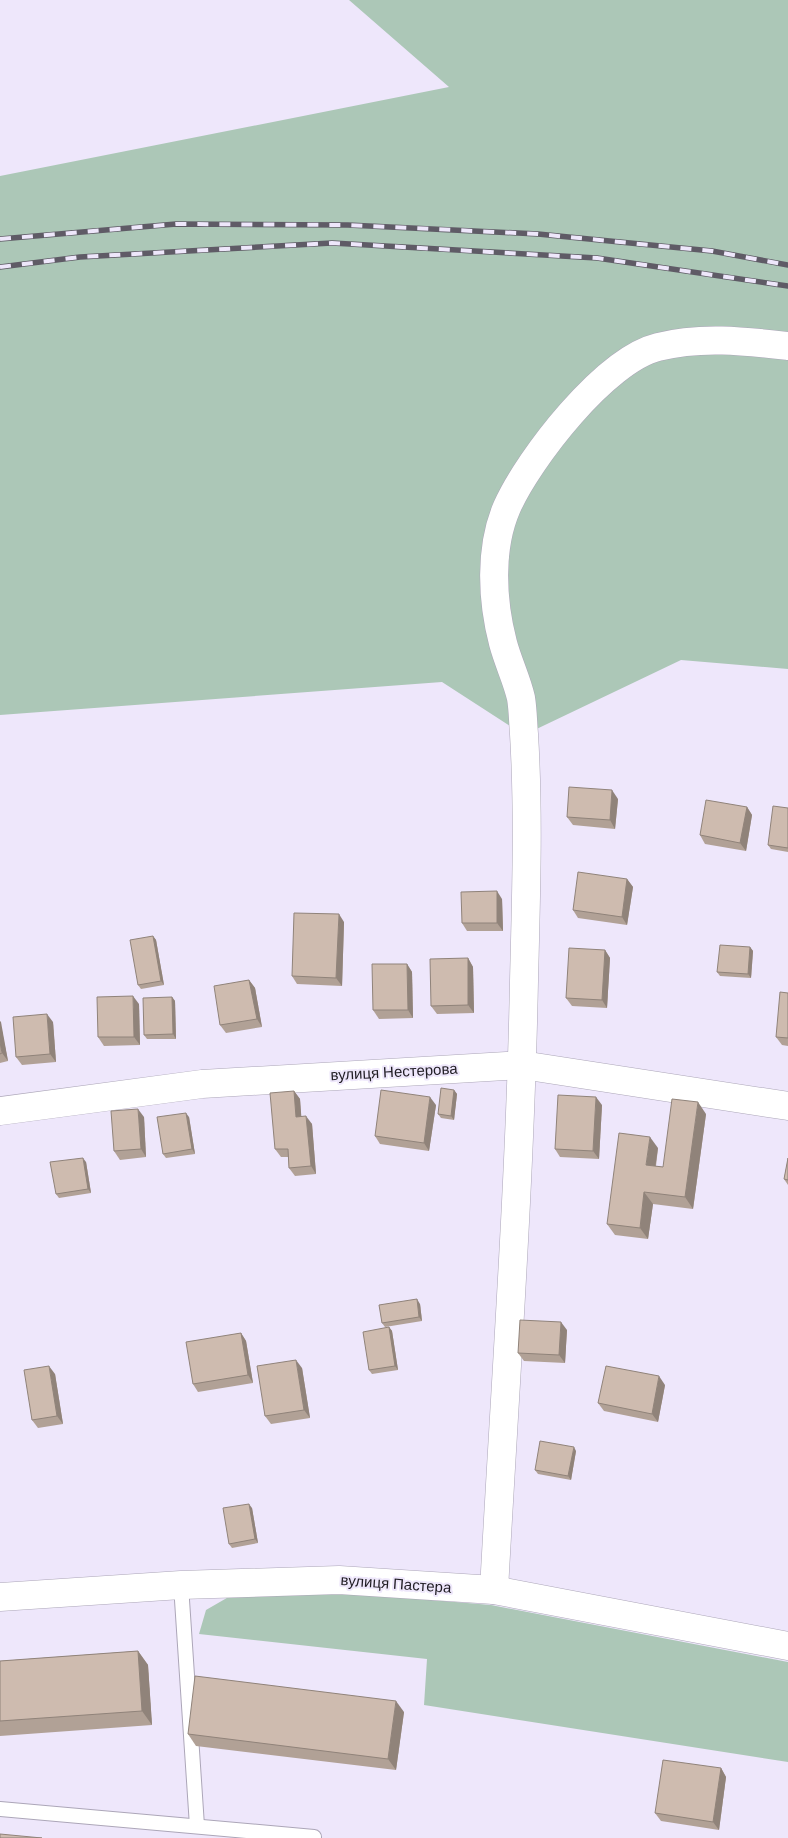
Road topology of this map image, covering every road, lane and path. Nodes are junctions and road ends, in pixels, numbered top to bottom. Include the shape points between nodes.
1 (788, 346) edge
2 (522, 1065) junction
3 (788, 1106) edge
4 (0, 1111) edge
5 (181, 1585) junction
6 (494, 1590) junction
7 (0, 1597) edge
8 (788, 1646) edge
9 (0, 1809) edge
10 (197, 1826) junction
11 (317, 1838) edge

1 - 2 street via 713,339 655,347 610,373 555,431 507,509 496,546 494,584 502,640 521,699 524,735 526,891
2 - 3 street, вулиця Нестерова
2 - 4 street, вулиця Нестерова via 202,1084
2 - 6 street
5 - 6 street, вулиця Пастера via 339,1580
5 - 7 street, вулиця Пастера
5 - 10 lane
6 - 8 street, вулиця Пастера
9 - 10 lane
10 - 11 lane

